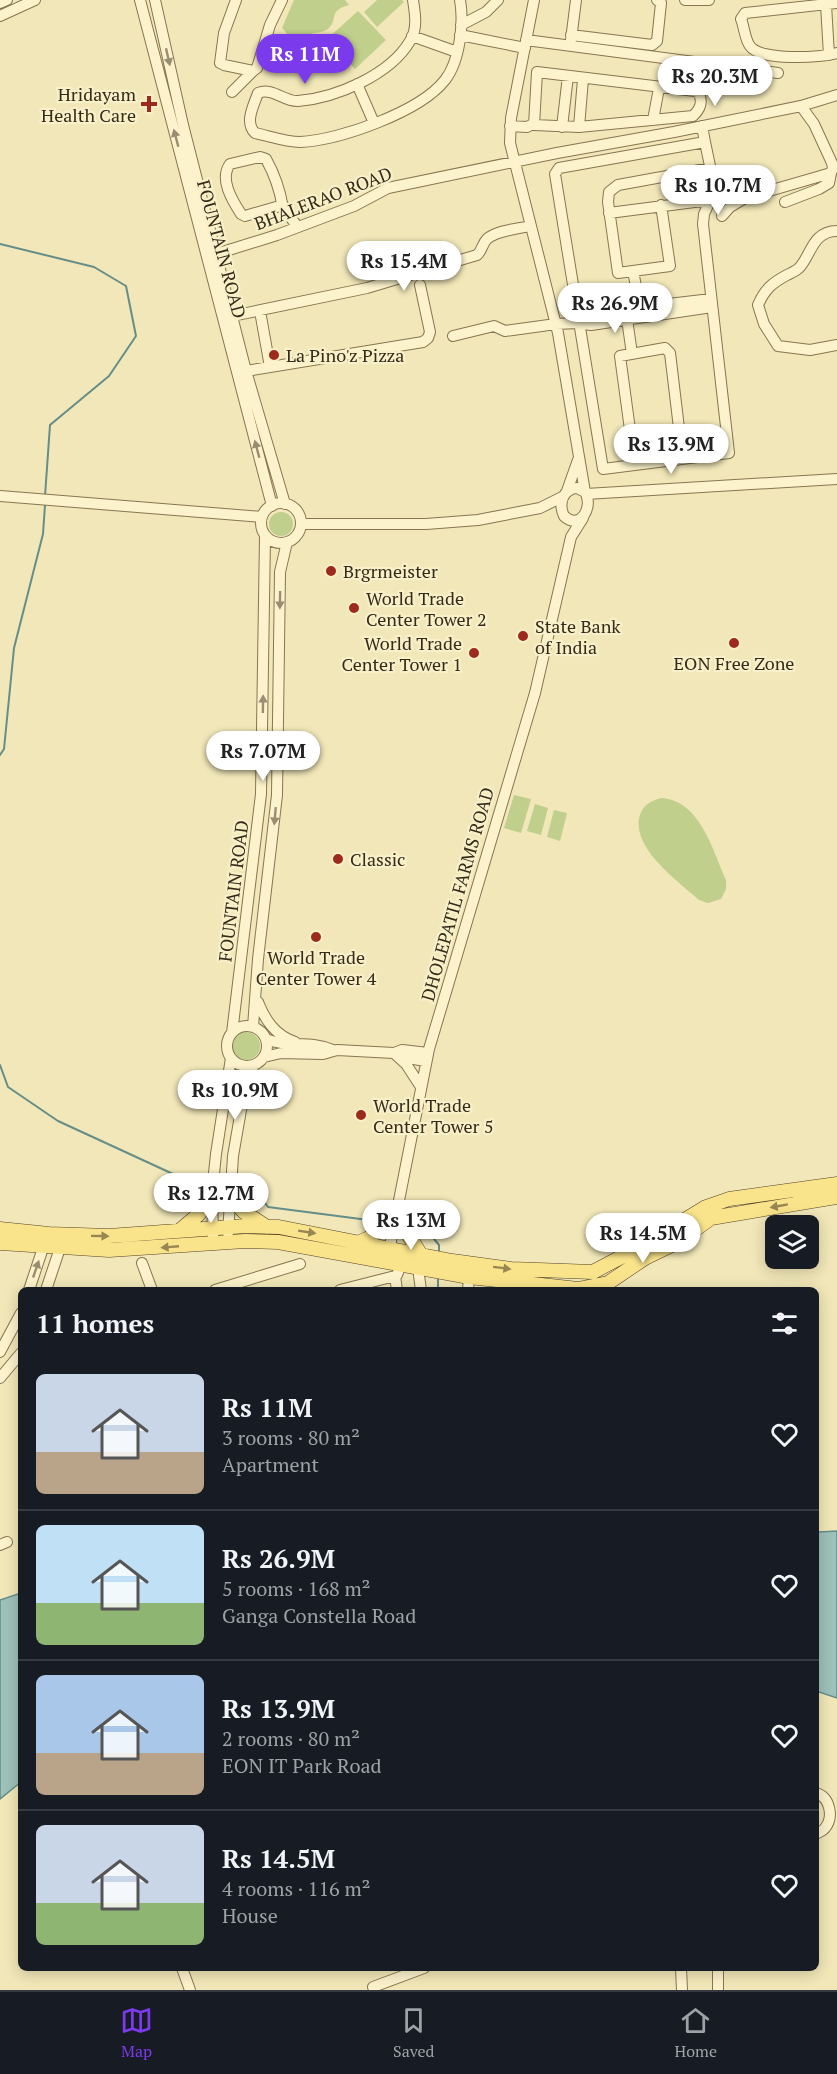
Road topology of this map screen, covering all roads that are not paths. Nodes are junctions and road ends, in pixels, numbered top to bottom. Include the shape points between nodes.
1 (7, 0) edge
2 (35, 0) edge
3 (140, 0) edge
4 (155, 0) edge
5 (236, 0) edge
6 (282, 0) edge
7 (413, 0) edge
8 (460, 0) edge
9 (498, 0) edge
10 (534, 0) edge
11 (576, 0) edge
12 (657, 0) edge
13 (685, 0) edge
14 (709, 0) edge
15 (0, 3) edge
16 (831, 4) edge
17 (0, 16) edge
18 (461, 30) junction
19 (412, 36) junction
20 (571, 40) junction
21 (525, 44) junction
22 (457, 52) junction
23 (833, 54) edge
24 (254, 71) junction
25 (778, 73) dead end
26 (568, 76) junction
27 (584, 79) junction
28 (357, 84) junction
29 (659, 88) junction
30 (232, 92) dead end
31 (837, 95) edge
32 (801, 106) junction
33 (653, 120) junction
34 (510, 122) junction
35 (374, 123) junction
36 (532, 125) junction
37 (702, 126) junction
38 (562, 127) junction
39 (579, 127) junction
40 (705, 142) junction
41 (514, 163) junction
42 (711, 168) junction
43 (831, 173) junction
44 (710, 200) junction
45 (785, 202) dead end
46 (283, 205) junction
47 (661, 205) junction
48 (609, 213) junction
49 (722, 216) dead end
50 (530, 226) junction
51 (298, 227) junction
52 (837, 231) edge
53 (216, 254) junction
54 (633, 271) junction
55 (420, 285) dead end
56 (711, 303) junction
57 (640, 307) junction
58 (260, 311) junction
59 (627, 314) junction
60 (232, 316) junction
61 (578, 323) junction
62 (556, 324) junction
63 (453, 336) dead end
64 (837, 345) edge
65 (632, 354) junction
66 (270, 367) junction
67 (246, 371) junction
68 (579, 459) junction
69 (837, 479) edge
70 (614, 491) junction
71 (586, 493) junction
72 (565, 494) junction
73 (0, 496) edge
74 (285, 504) junction
75 (272, 506) junction
76 (540, 508) junction
77 (585, 513) junction
78 (564, 516) junction
79 (262, 518) junction
80 (301, 525) junction
81 (265, 536) junction
82 (571, 537) junction
83 (287, 542) junction
84 (256, 997) junction
85 (253, 1027) junction
86 (232, 1034) junction
87 (266, 1039) junction
88 (301, 1043) junction
89 (333, 1050) junction
90 (397, 1055) junction
91 (264, 1057) junction
92 (427, 1057) junction
93 (231, 1058) junction
94 (254, 1065) junction
95 (420, 1088) junction
96 (837, 1184) edge
97 (213, 1187) junction
98 (230, 1189) junction
99 (837, 1197) edge
100 (397, 1211) junction
101 (267, 1227) junction
102 (228, 1228) junction
103 (0, 1229) edge
104 (213, 1229) junction
105 (179, 1231) junction
106 (49, 1234) junction
107 (65, 1234) junction
108 (228, 1242) junction
109 (360, 1242) junction
110 (0, 1243) edge
111 (213, 1243) junction
112 (43, 1247) junction
113 (60, 1248) junction
114 (142, 1263) dead end
115 (393, 1263) junction
116 (300, 1264) dead end
117 (435, 1265) junction
118 (468, 1284) edge
119 (30, 1287) edge
120 (47, 1287) edge
121 (151, 1287) edge
122 (225, 1287) edge
123 (347, 1287) edge
124 (397, 1287) edge
125 (423, 1287) edge
126 (538, 1287) edge
127 (588, 1287) edge
128 (18, 1319) edge
129 (0, 1352) edge
130 (18, 1357) edge
131 (0, 1378) edge
132 (819, 1795) edge
133 (819, 1832) edge
134 (183, 1971) edge
135 (416, 1971) edge
136 (681, 1971) edge
137 (718, 1971) edge
138 (373, 1987) dead end
139 (190, 1990) edge
140 (682, 1990) edge
141 (718, 1990) edge

1 - 15 street
2 - 17 street
75 -> 3 street, FOUNTAIN ROAD
4 -> 53 street, FOUNTAIN ROAD
5 - 24 street via 224,33 220,63
6 - 24 street
7 - 19 street via 416,20
8 - 18 street
9 - 18 street
10 - 21 street
11 - 20 street
12 - 20 street via 661,3 657,41 652,45
13 - 14 street
16 - 23 street
16 - 23 street via 745,13 741,19 750,46 758,52 793,57
18 - 21 street
18 - 22 street
19 - 22 street
19 - 28 street via 396,60
20 - 21 street
20 - 25 street
21 - 34 street
22 - 35 street via 446,79 430,93
24 - 30 street
26 - 27 street
26 - 36 street via 537,72
26 - 38 street
27 - 29 street
27 - 39 street
28 - 35 street
28 - 35 street via 333,94 296,101 264,91 258,93 250,128 255,133 298,142 337,137
29 - 33 street
29 - 33 street via 695,91 701,106 693,116
31 - 32 street, BHALERAO ROAD
32 - 37 street, BHALERAO ROAD
32 - 43 street via 832,163
33 - 39 street
34 - 36 street via 528,120
34 - 41 street
36 - 38 street
37 - 40 street
37 - 41 street, BHALERAO ROAD
38 - 39 street
40 - 42 street
40 - 61 street via 559,168 555,174
41 - 50 street
41 - 51 street, BHALERAO ROAD via 388,188
42 - 44 street via 715,190
42 - 48 street via 618,185 608,196
43 - 45 street via 831,180 824,186
43 - 49 street via 746,198
44 - 47 street
44 - 56 street via 703,224
46 - 46 street via 266,159 230,164 226,169 226,183 241,214
46 - 51 street
47 - 48 street
47 - 54 street via 670,266
48 - 54 street via 618,273
50 - 58 street via 493,235 477,255 367,288
50 - 62 street
51 - 53 street, BHALERAO ROAD
52 - 64 street via 812,243 798,270 772,283 758,304 764,324 778,346 810,350
53 - 60 street, FOUNTAIN ROAD
54 - 57 street
55 - 66 street via 430,332 423,342
56 - 57 street
56 - 59 street
56 - 61 street via 729,453 603,469
57 - 59 street
58 - 60 street
58 - 66 street
59 - 61 street via 591,325
59 - 65 street
60 - 67 street, FOUNTAIN ROAD
61 - 62 street
62 - 63 street via 506,331 494,326
62 - 68 street
65 - 65 street via 620,356 629,435 634,438 678,431 669,350
66 - 67 street
67 - 74 street, FOUNTAIN ROAD
68 - 71 street
68 - 72 street
69 - 70 street
70 - 71 street
70 - 77 street
71 - 72 street via 577,488
71 - 77 street via 589,500
72 - 76 street
72 - 78 street via 561,507
73 - 79 street
74 - 75 street
74 - 80 street, FOUNTAIN ROAD via 300,516
75 - 79 street
76 - 78 street
76 - 80 street via 444,523
77 - 78 street via 575,521
77 - 82 street, DHOLEPATIL FARMS ROAD
78 - 82 street, DHOLEPATIL FARMS ROAD
79 - 81 street, FOUNTAIN ROAD
80 - 83 street, FOUNTAIN ROAD via 298,534
81 - 83 street via 277,543
86 -> 81 street, FOUNTAIN ROAD via 261,794
82 - 92 street, DHOLEPATIL FARMS ROAD via 535,693
83 -> 84 street, FOUNTAIN ROAD via 280,572 277,795
84 - 85 street, FOUNTAIN ROAD
84 - 88 street via 273,1029
85 - 86 street via 242,1027
85 - 87 street
86 - 93 street, FOUNTAIN ROAD via 227,1047
87 - 88 street
87 - 91 street
88 - 89 street
89 - 90 street
89 - 91 street
90 - 92 street via 402,1050
90 - 95 street
91 - 94 street
92 - 95 street, DHOLEPATIL FARMS ROAD
93 - 94 street via 239,1065
93 - 97 street, FOUNTAIN ROAD
94 - 98 street via 245,1087
95 - 100 street, DHOLEPATIL FARMS ROAD
117 -> 96 main road via 593,1272 706,1207 729,1199
97 - 104 street, FOUNTAIN ROAD
97 - 105 main road via 199,1214
98 - 101 main road via 244,1212
98 - 102 street
99 -> 127 main road via 711,1218 608,1283
100 - 109 main road
100 - 115 street, DHOLEPATIL FARMS ROAD
100 - 117 main road via 409,1236
101 - 102 main road
101 -> 109 main road
102 - 104 main road
102 - 108 street
103 - 106 main road
104 - 105 main road
104 - 111 street, FOUNTAIN ROAD
107 -> 105 main road via 108,1236
106 - 107 main road
106 - 112 street
107 - 113 street
108 - 111 main road
108 - 115 main road via 278,1242
109 - 115 main road
110 - 112 main road
111 -> 113 main road via 109,1250
112 - 113 main road
119 -> 112 street
113 - 120 street
114 - 121 street
115 - 117 main road
115 - 117 main road
115 - 123 street
115 - 124 street
116 - 122 street
117 - 118 main road
117 - 125 street
126 -> 118 main road
128 - 129 street
130 - 131 street
132 - 133 street via 829,1805 830,1817
134 - 139 street
135 - 138 street
136 - 140 street
137 - 141 street

